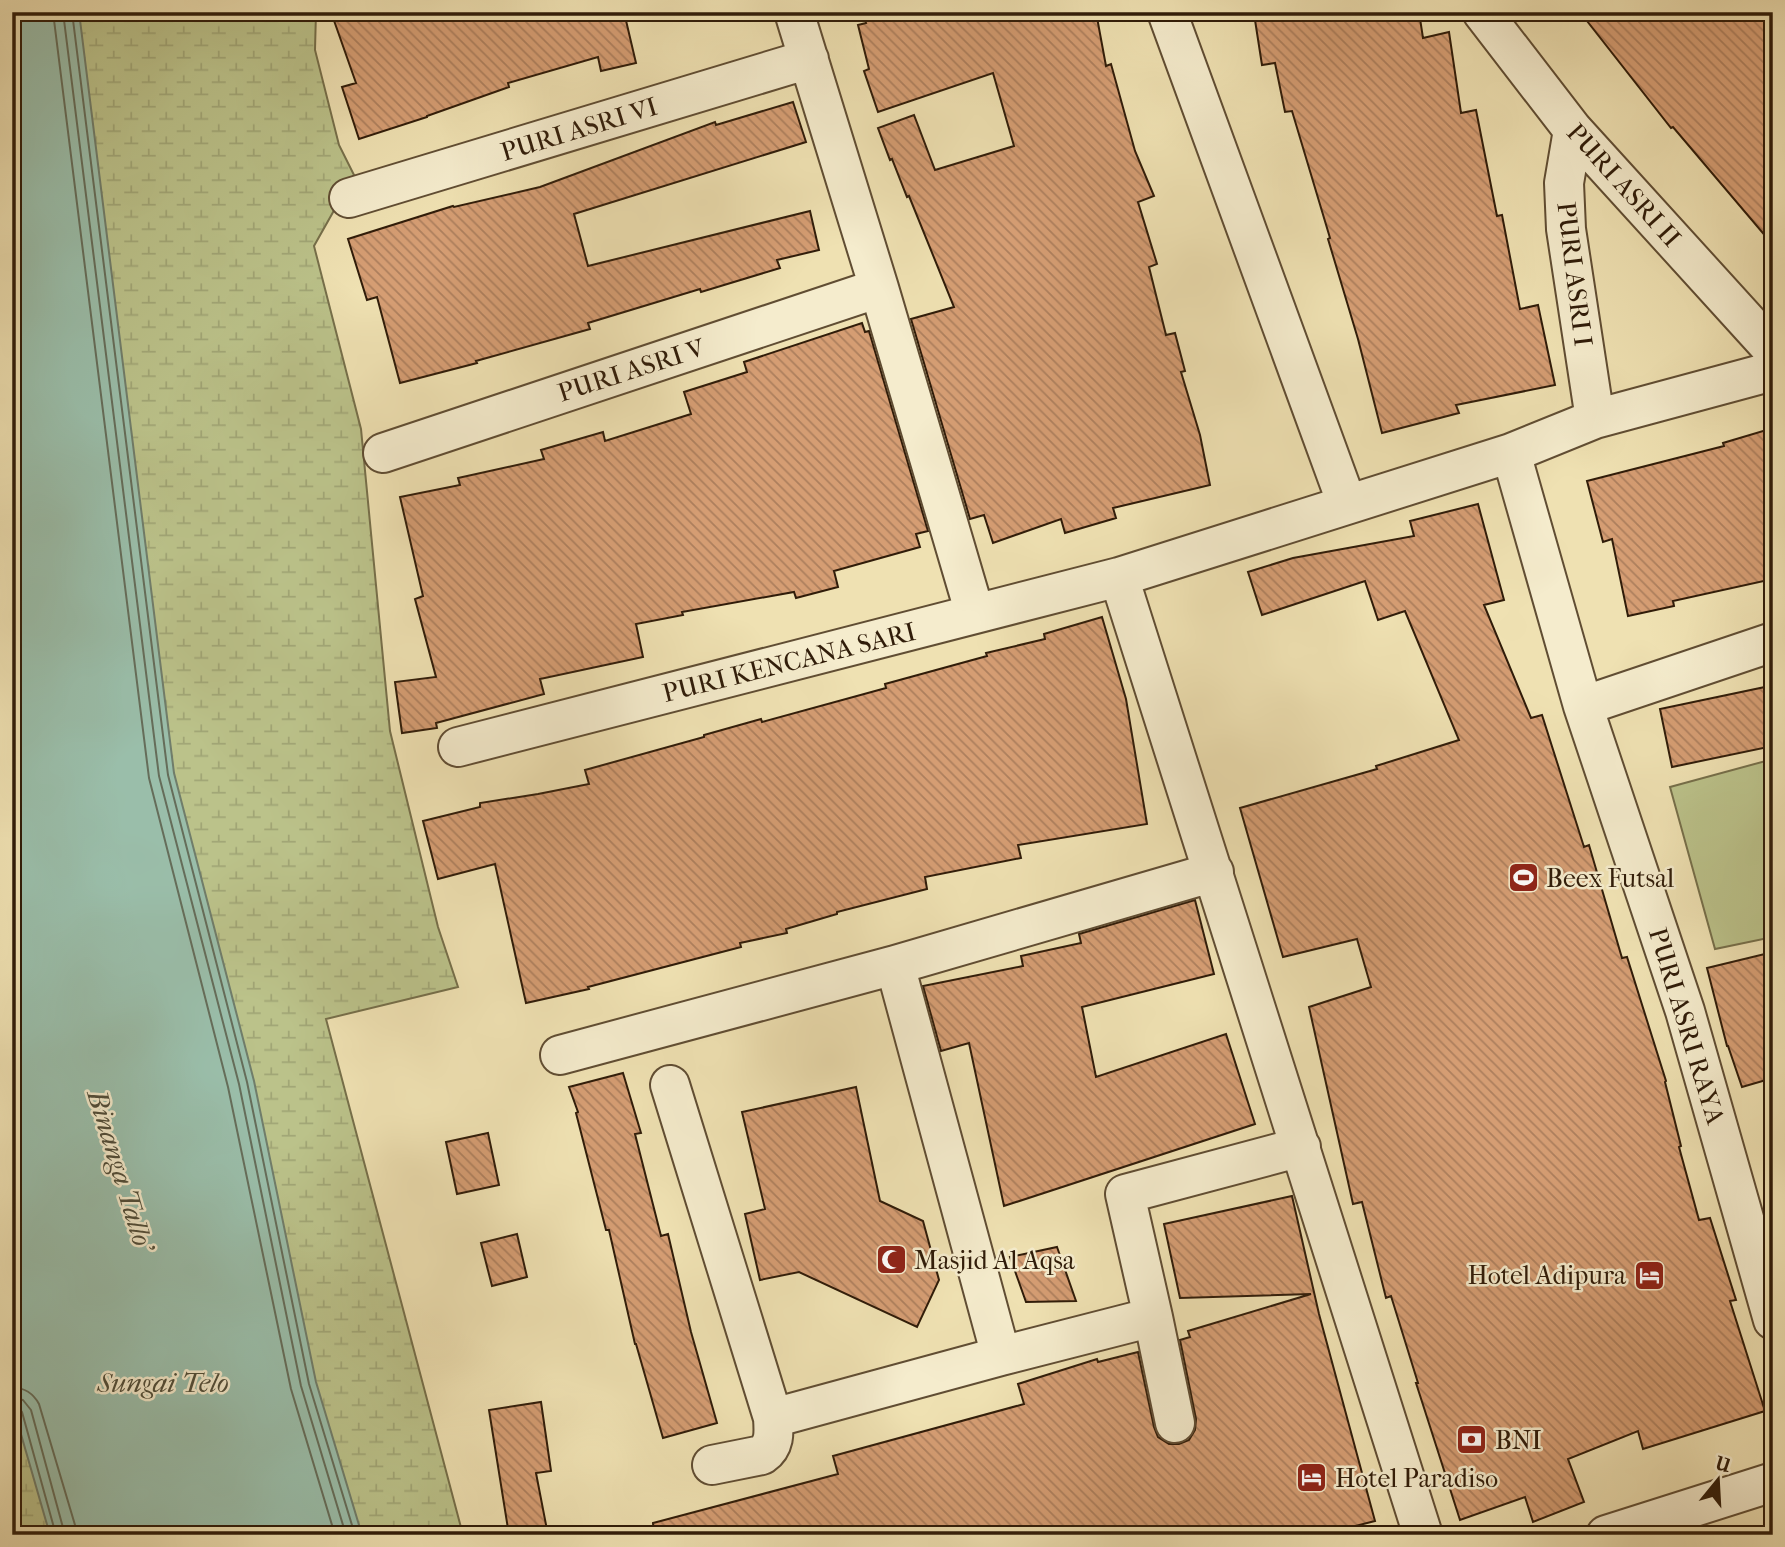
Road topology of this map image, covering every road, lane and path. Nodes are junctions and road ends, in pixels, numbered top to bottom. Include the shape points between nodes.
1 (794, 12) edge
2 (1167, 12) edge
3 (1482, 12) edge
4 (809, 59) junction
5 (1573, 130) junction
6 (349, 198) dead end
7 (879, 288) junction
8 (1773, 350) edge
9 (1773, 371) edge
10 (1595, 419) junction
11 (383, 453) dead end
12 (1511, 453) junction
13 (1347, 504) junction
14 (1119, 577) junction
15 (975, 614) junction
16 (1773, 642) edge
17 (1583, 706) junction
18 (458, 747) dead end
19 (1214, 872) junction
20 (895, 965) junction
21 (559, 1055) dead end
22 (670, 1085) dead end
23 (1301, 1146) junction
24 (1153, 1317) junction
25 (1773, 1320) edge
26 (1001, 1356) junction
27 (773, 1418) junction
28 (1175, 1423) dead end
29 (712, 1465) dead end
30 (1773, 1482) edge
31 (1718, 1499) junction
32 (1423, 1535) edge
33 (1606, 1535) edge
34 (1706, 1535) edge

1 - 4 street
2 - 13 street
3 - 5 street, PURI ASRI II
4 - 6 street, PURI ASRI VI
4 - 7 street
5 - 8 street, PURI ASRI II
5 - 10 street, PURI ASRI I via 1564,183 1566,229
7 - 11 street, PURI ASRI V
7 - 15 street
9 - 10 street, PURI KENCANA SARI
10 - 12 street, PURI KENCANA SARI
12 - 13 street, PURI KENCANA SARI
12 - 17 street, PURI ASRI RAYA
13 - 14 street, PURI KENCANA SARI
14 - 15 street, PURI KENCANA SARI
14 - 19 street
15 - 18 street, PURI KENCANA SARI
16 - 17 street
17 - 25 street, PURI ASRI RAYA via 1685,1011
19 - 20 street
19 - 23 street
20 - 21 street
20 - 26 street
22 - 27 street
23 - 24 street via 1125,1194
23 - 32 street
24 - 26 street
24 - 28 street
26 - 27 street
27 - 29 street via 773,1439 762,1455
30 - 31 street
31 - 33 street
31 - 34 street

